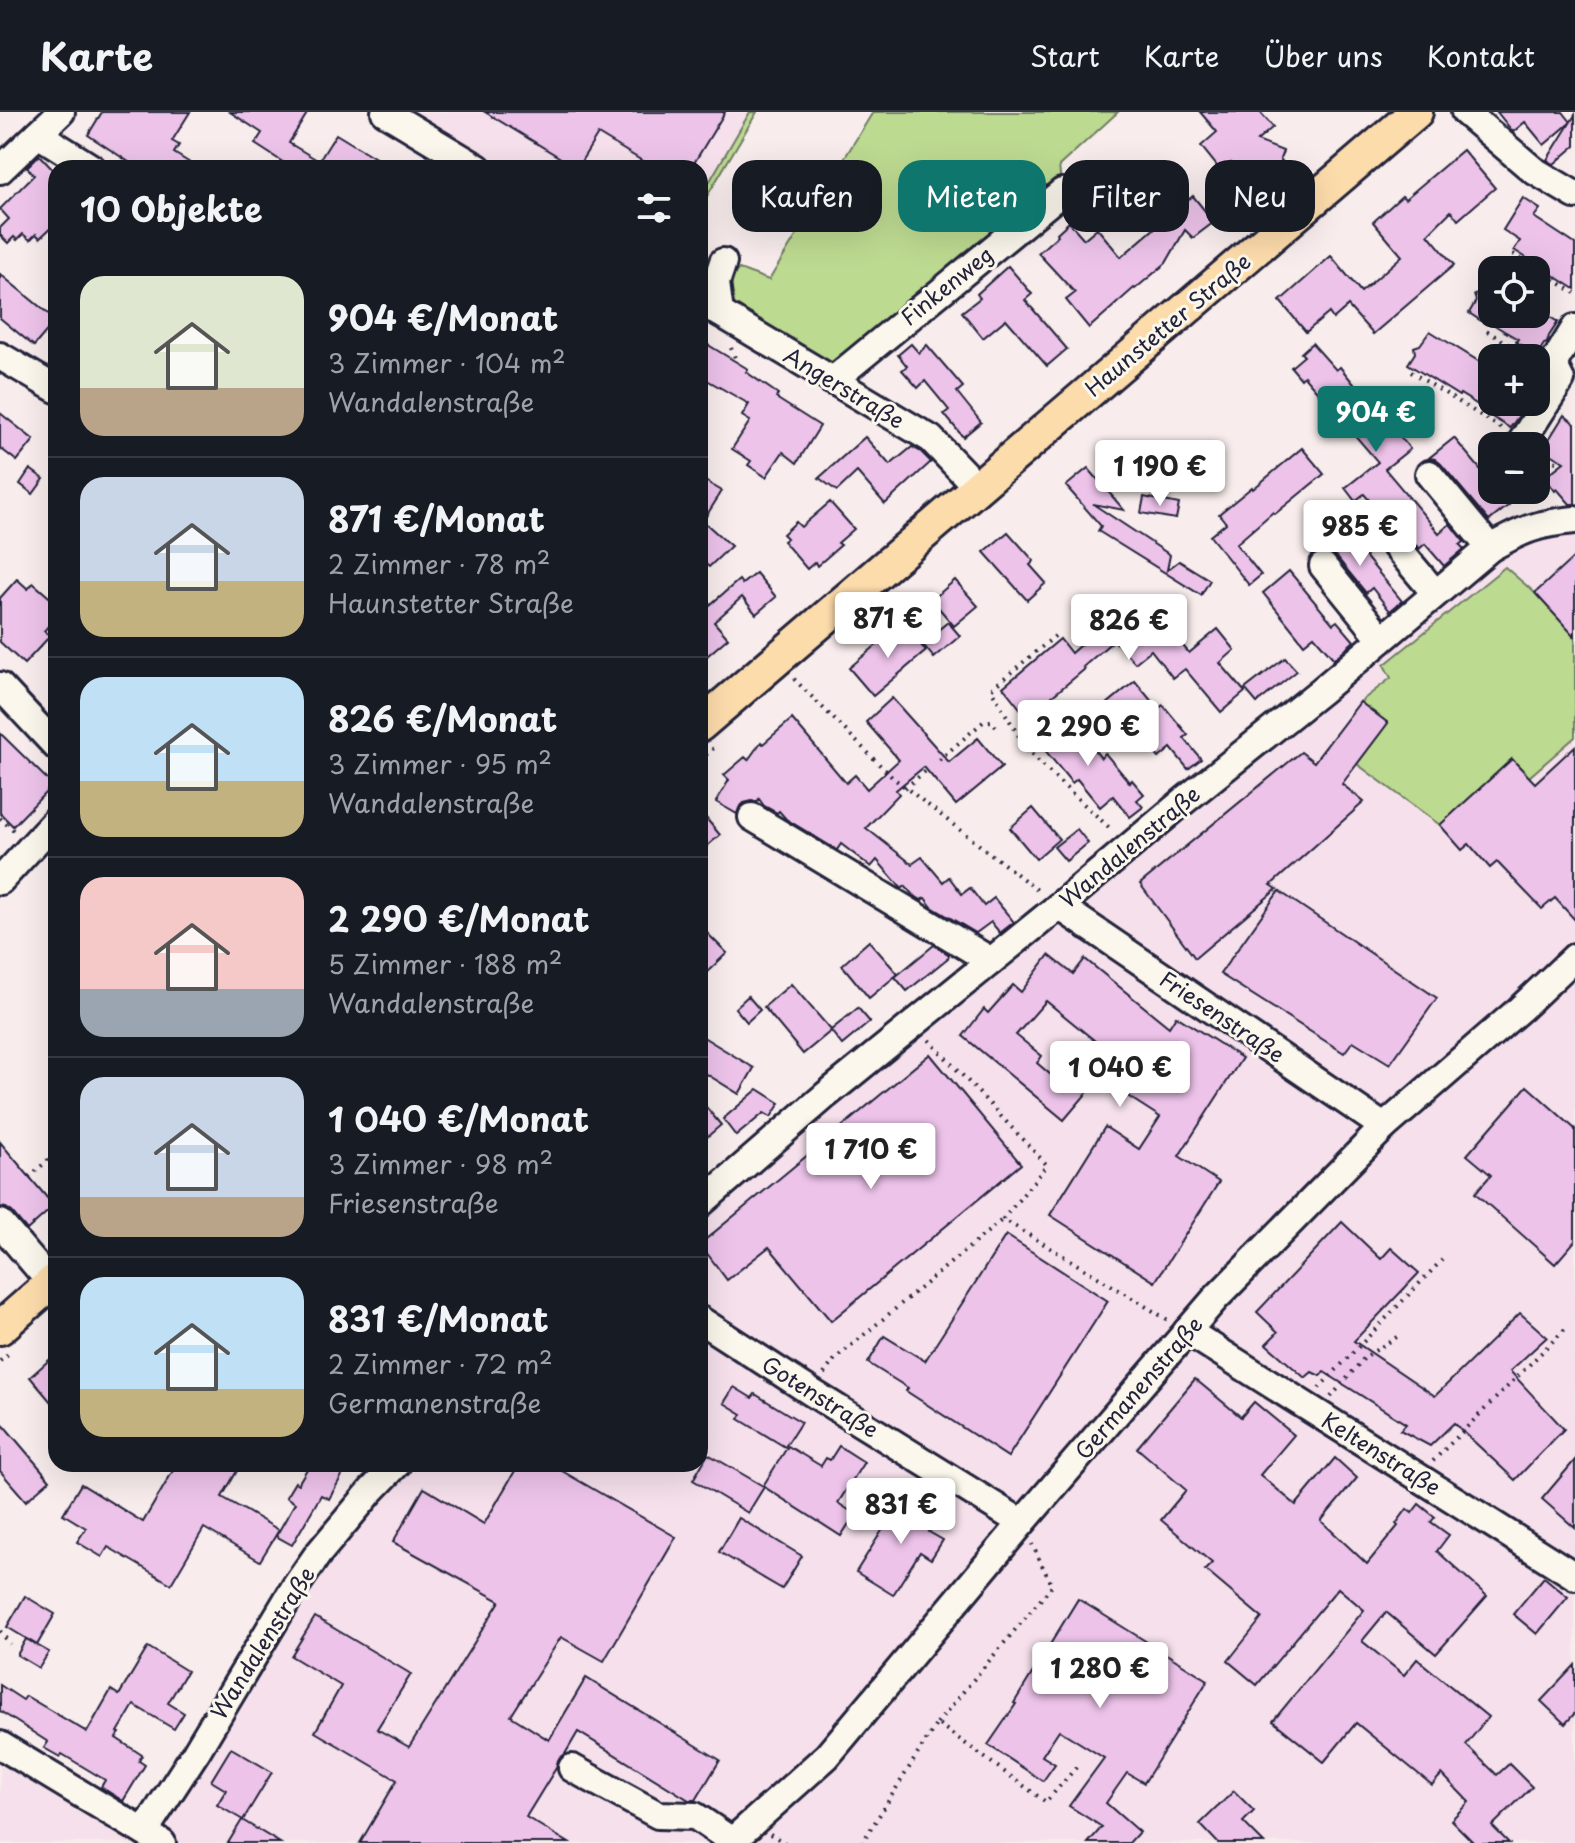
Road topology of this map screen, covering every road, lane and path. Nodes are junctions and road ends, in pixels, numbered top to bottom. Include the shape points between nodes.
1 (61, 112) edge
2 (385, 112) edge
3 (1416, 112) edge
4 (1465, 112) edge
5 (38, 134) junction
6 (79, 160) edge
7 (465, 160) edge
8 (0, 170) edge
9 (1062, 192) dead end
10 (1575, 195) edge
11 (1513, 254) dead end
12 (723, 262) dead end
13 (1575, 293) edge
14 (710, 307) edge
15 (1575, 328) edge
16 (1487, 331) dead end
17 (1508, 344) edge
18 (0, 356) edge
19 (1411, 372) dead end
20 (832, 381) junction
21 (48, 384) edge
22 (1508, 432) edge
23 (1535, 432) edge
24 (1550, 458) edge
25 (1561, 465) dead end
26 (1429, 474) dead end
27 (978, 488) junction
28 (1575, 520) edge
29 (1377, 524) dead end
30 (1490, 548) junction
31 (1323, 566) dead end
32 (1435, 593) junction
33 (1055, 636) dead end
34 (1382, 639) junction
35 (794, 679) dead end
36 (0, 686) edge
37 (708, 718) edge
38 (996, 727) dead end
39 (48, 737) edge
40 (939, 760) dead end
41 (928, 769) dead end
42 (905, 788) junction
43 (752, 817) dead end
44 (48, 829) edge
45 (1130, 847) junction
46 (0, 881) edge
47 (1059, 906) junction
48 (1575, 957) edge
49 (991, 961) junction
50 (914, 1024) junction
51 (1384, 1127) junction
52 (48, 1160) edge
53 (29, 1177) dead end
54 (708, 1197) edge
55 (1003, 1219) junction
56 (0, 1223) edge
57 (1442, 1260) dead end
58 (48, 1272) edge
59 (48, 1286) edge
60 (708, 1325) edge
61 (1567, 1327) dead end
62 (0, 1328) edge
63 (1187, 1331) junction
64 (1400, 1335) dead end
65 (811, 1392) junction
66 (1310, 1409) junction
67 (389, 1472) edge
68 (1417, 1477) junction
69 (1022, 1523) junction
70 (1575, 1576) edge
71 (0, 1631) edge
72 (10, 1644) dead end
73 (937, 1723) junction
74 (0, 1745) edge
75 (1080, 1763) dead end
76 (572, 1768) dead end
77 (153, 1838) edge
78 (731, 1842) edge
79 (862, 1843) edge

1 - 5 street
2 - 7 street
3 - 27 main road, Haunstetter Straße
4 - 10 street via 1533,170
5 - 6 street
5 - 8 street
9 - 20 street, Finkenweg
11 - 13 path
12 - 14 street
14 - 20 street, Angerstraße
15 - 23 street via 1553,364 1561,380
16 - 17 path
18 - 21 street
19 - 22 path
20 - 27 street, Angerstraße via 931,439
24 - 25 path
26 - 30 street
27 - 37 main road, Haunstetter Straße
28 - 30 street, Wandalenstraße via 1547,522
29 - 32 street
30 - 32 street, Wandalenstraße
31 - 34 street
32 - 34 street, Wandalenstraße
33 - 45 path via 991,689 1024,745
34 - 45 street, Wandalenstraße
35 - 42 path
36 - 39 street
38 - 40 path via 983,722
41 - 42 path
42 - 47 path
43 - 49 street
44 - 46 street
45 - 47 street, Wandalenstraße
47 - 49 street, Wandalenstraße
47 - 51 street, Friesenstraße
48 - 51 street, Germanenstraße
49 - 50 street, Wandalenstraße
50 - 54 street, Wandalenstraße
50 - 55 path via 1047,1165
51 - 63 street, Germanenstraße
52 - 53 path
55 - 63 path
55 - 65 path via 835,1359
56 - 58 street via 24,1238
57 - 66 path
59 - 62 main road
60 - 65 street, Gotenstraße
61 - 68 path
63 - 66 street, Keltenstraße
63 - 69 street, Germanenstraße
64 - 66 path via 1365,1357
65 - 69 street, Gotenstraße
66 - 68 street, Keltenstraße
67 - 77 street, Wandalenstraße via 295,1587 203,1741
68 - 70 street, Keltenstraße
69 - 73 path via 1052,1586
69 - 78 street, Germanenstraße via 827,1756
71 - 72 path
73 - 75 path via 1046,1802
73 - 79 path
74 - 77 street
76 - 78 street via 658,1815 695,1816

